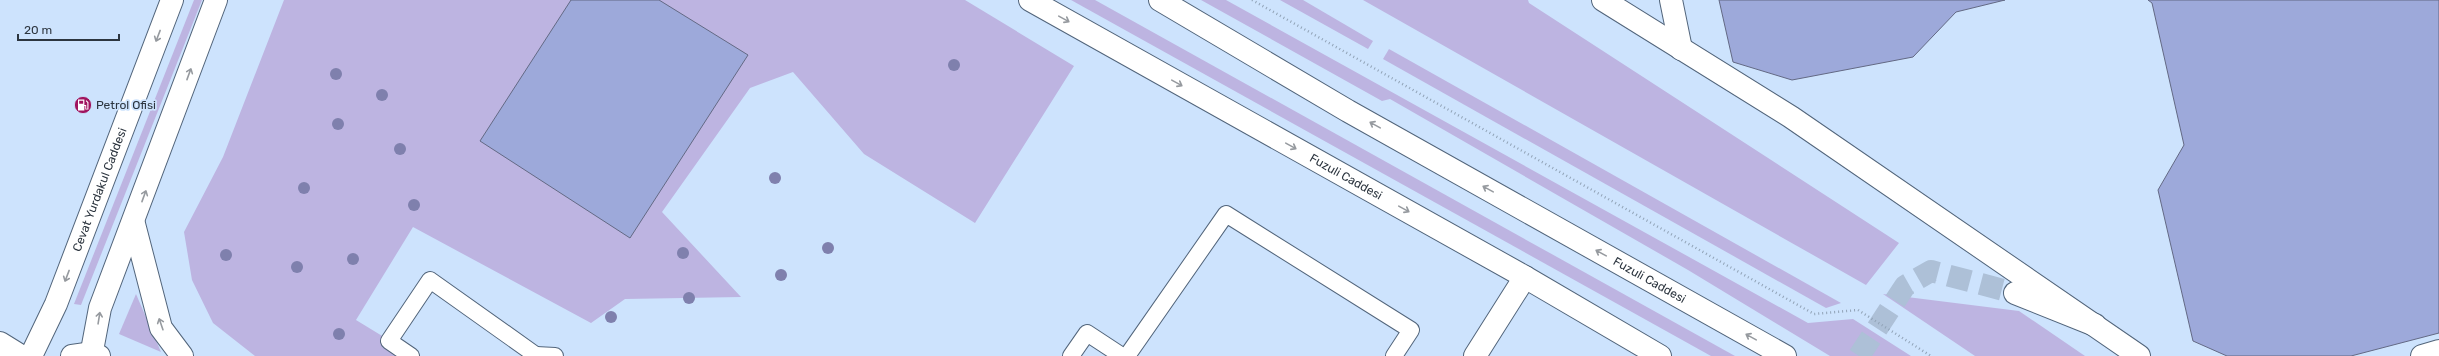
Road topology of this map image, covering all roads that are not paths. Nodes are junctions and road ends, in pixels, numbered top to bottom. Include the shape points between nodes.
1 (172, 0) edge
2 (216, 0) edge
3 (1030, 0) edge
4 (1160, 0) edge
5 (1603, 0) edge
6 (1671, 0) edge
7 (1681, 49) junction
8 (134, 224) junction
9 (1525, 276) junction
10 (2015, 292) tunnel mouth
11 (2094, 325) junction
12 (0, 342) edge
13 (2439, 351) edge
14 (94, 355) edge
15 (21, 356) edge
16 (31, 356) edge
17 (72, 356) edge
18 (182, 356) edge
19 (411, 356) edge
20 (536, 356) edge
21 (555, 356) edge
22 (1071, 356) edge
23 (1122, 356) edge
24 (1127, 356) edge
25 (1394, 356) edge
26 (1475, 356) edge
27 (1660, 356) edge
28 (1785, 356) edge
29 (2139, 356) edge
30 (2422, 356) edge

1 -> 16 main road, Cevat Yurdakul Caddesi via 56,304
8 -> 2 main road
3 -> 9 main road, Fuzuli Caddesi
28 -> 4 main road, Fuzuli Caddesi via 1348,111
5 - 7 main road
6 - 7 main road
7 - 11 main road via 1791,117
14 -> 8 main road via 100,308
18 -> 8 main road via 161,328
9 - 26 main road
9 - 27 main road, Fuzuli Caddesi
10 - 11 main road
11 - 29 main road
12 - 15 main road
13 - 30 main road
14 - 17 main road
19 - 20 lane via 389,341 430,280
20 - 21 lane
22 - 23 lane via 1087,333
24 - 25 lane via 1226,214 1411,330

